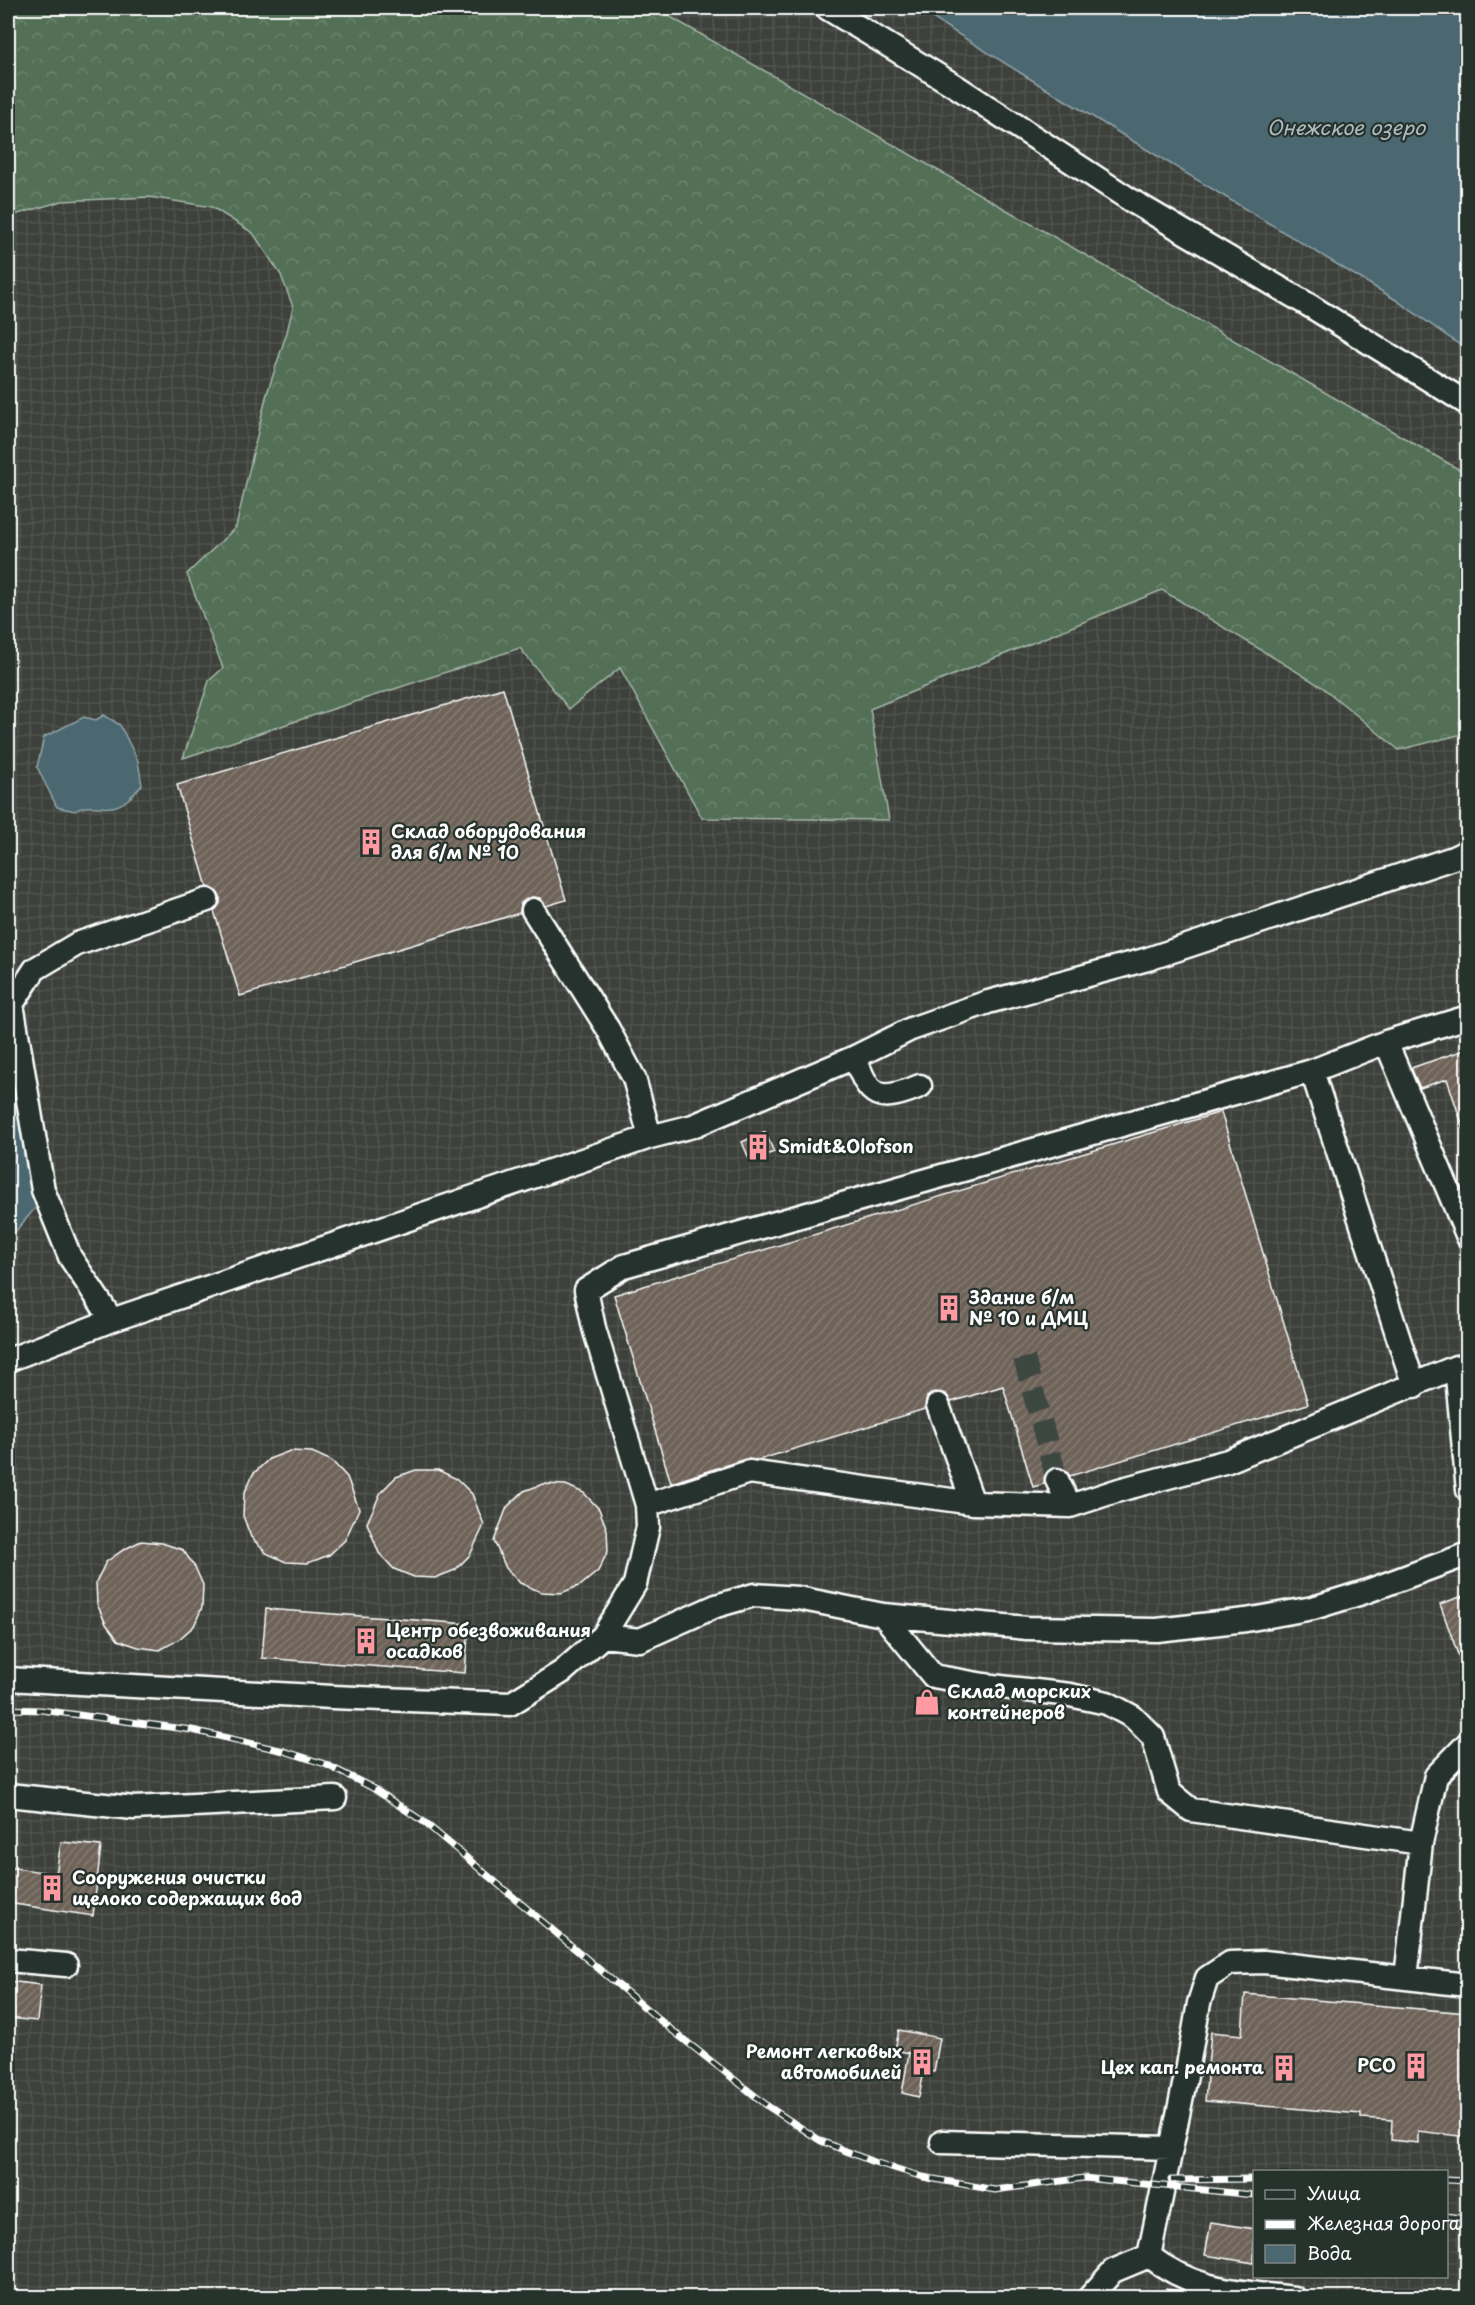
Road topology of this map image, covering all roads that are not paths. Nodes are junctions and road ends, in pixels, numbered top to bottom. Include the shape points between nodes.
1 (827, 8) edge
2 (1467, 404) edge
3 (1467, 851) edge
4 (207, 900) dead end
5 (532, 910) dead end
6 (1467, 1017) edge
7 (1386, 1042) junction
8 (855, 1057) junction
9 (1312, 1071) junction
10 (920, 1086) dead end
11 (650, 1137) junction
12 (1467, 1238) edge
13 (112, 1320) junction
14 (8, 1360) edge
15 (1462, 1366) edge
16 (1414, 1386) junction
17 (938, 1405) dead end
18 (1057, 1480) tunnel mouth
19 (1467, 1490) edge
20 (973, 1503) junction
21 (647, 1505) junction
22 (1070, 1506) junction
23 (1467, 1554) edge
24 (883, 1615) junction
25 (603, 1636) junction
26 (8, 1679) edge
27 (1467, 1743) edge
28 (8, 1795) edge
29 (335, 1798) dead end
30 (1421, 1843) junction
31 (8, 1960) edge
32 (66, 1965) dead end
33 (1406, 1978) junction
34 (1467, 1984) edge
35 (942, 2142) dead end
36 (1171, 2148) junction
37 (1149, 2256) junction
38 (1089, 2298) edge
39 (1294, 2298) edge

1 - 2 lane via 1132,201
3 - 8 lane via 1148,959 988,1002 910,1029
4 - 13 lane via 77,944 35,969 12,1004 43,1190 70,1257
5 - 11 lane via 608,1029 634,1078
6 - 7 lane
7 - 9 lane
7 - 12 lane
8 - 10 lane via 871,1092 886,1096
8 - 11 lane via 693,1126
9 - 16 lane
9 - 21 lane via 624,1266 586,1290
11 - 13 lane
13 - 14 lane
15 - 16 lane
15 - 19 lane
16 - 22 lane via 1228,1461
17 - 20 lane
18 - 22 lane
20 - 21 lane via 749,1472
20 - 22 lane
21 - 25 lane via 648,1527 635,1584
23 - 24 lane via 1313,1608 1157,1630 1027,1628
24 - 25 lane via 798,1598 754,1595 716,1606 640,1640
24 - 30 lane via 933,1676 1098,1701 1133,1717 1153,1737 1168,1792 1191,1810
25 - 26 lane via 562,1672 510,1704
27 - 30 lane via 1436,1776
28 - 29 lane via 134,1808
30 - 33 lane
31 - 32 lane
33 - 34 lane
33 - 36 lane via 1264,1962 1230,1963 1208,1978 1199,2003
35 - 36 lane
36 - 37 lane
37 - 38 lane via 1113,2271
37 - 39 lane via 1169,2271 1210,2288

